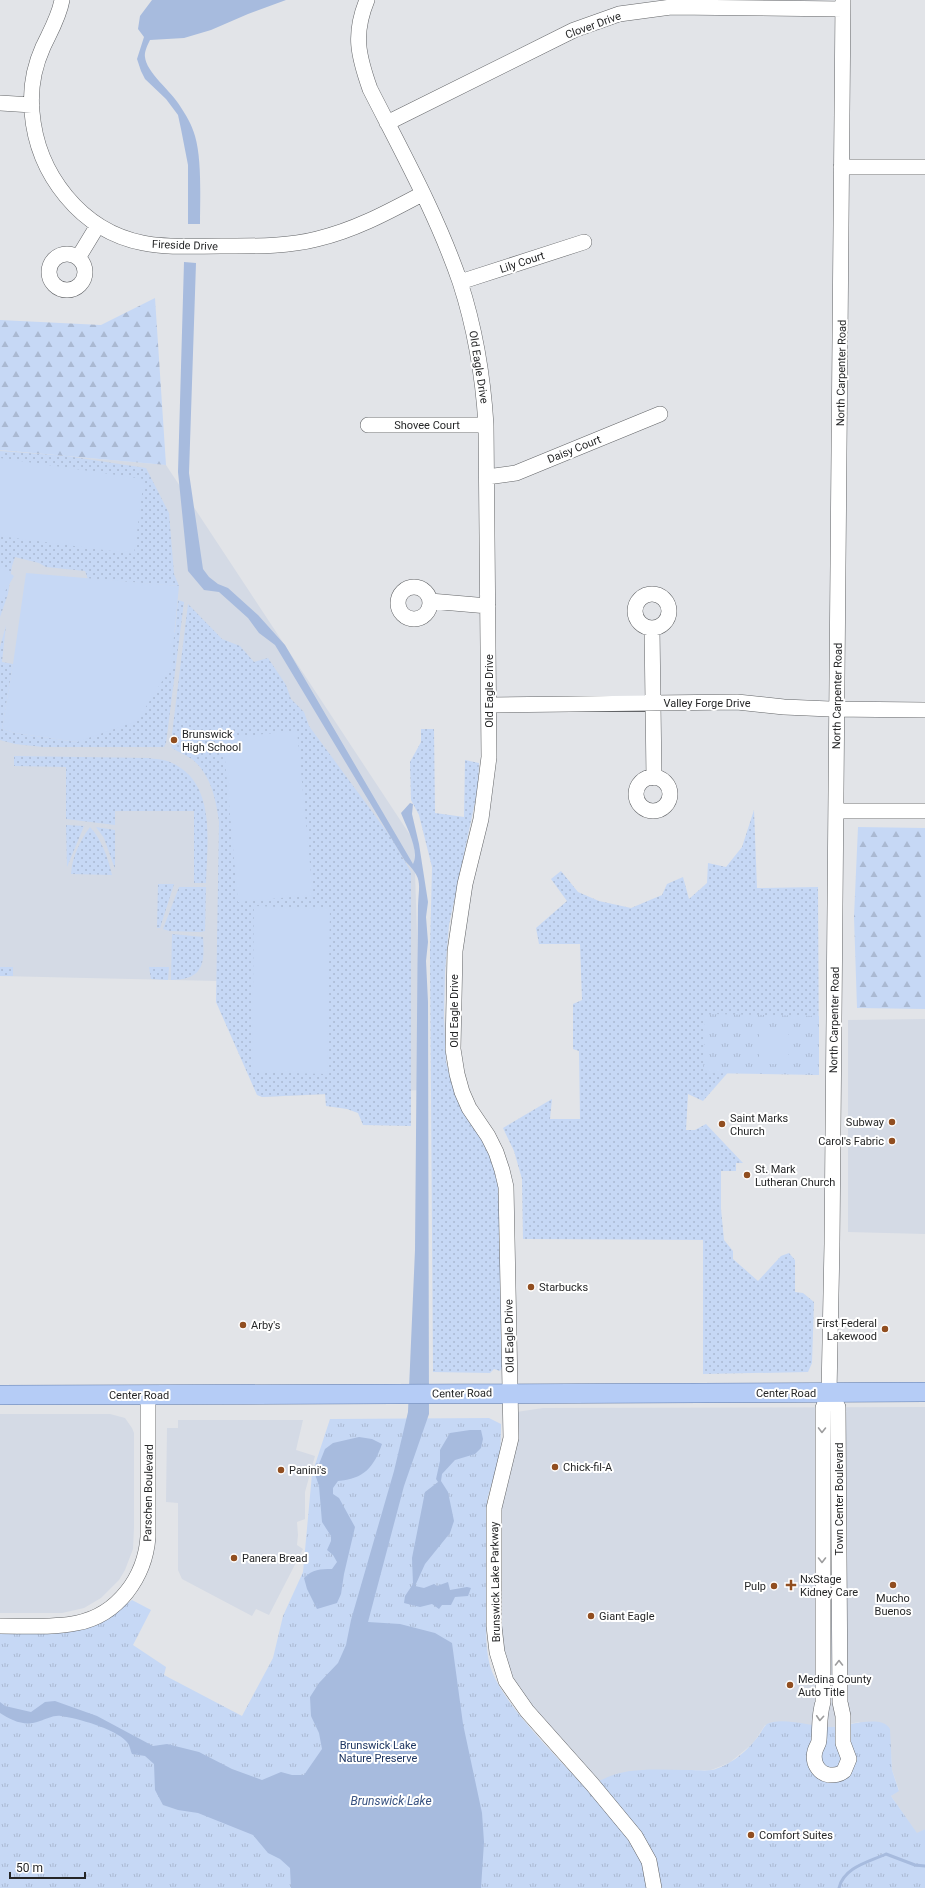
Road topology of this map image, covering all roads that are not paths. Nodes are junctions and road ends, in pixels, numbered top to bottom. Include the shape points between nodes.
1 (62, 0) edge
2 (368, 0) edge
3 (843, 4) edge
4 (0, 103) edge
5 (32, 105) junction
6 (387, 123) junction
7 (841, 167) junction
8 (925, 167) edge
9 (422, 194) junction
10 (98, 225) junction
11 (584, 242) dead end
12 (78, 258) dead end
13 (460, 282) junction
14 (660, 414) dead end
15 (368, 425) dead end
16 (486, 425) junction
17 (487, 477) junction
18 (430, 601) dead end
19 (488, 606) junction
20 (652, 628) dead end
21 (653, 703) junction
22 (489, 705) junction
23 (838, 709) junction
24 (925, 710) edge
25 (654, 778) dead end
26 (836, 811) junction
27 (925, 811) edge
28 (925, 1392) edge
29 (510, 1393) junction
30 (830, 1393) junction
31 (0, 1395) edge
32 (148, 1395) junction
33 (0, 1626) edge
34 (654, 1888) edge

1 - 5 street, Fireside Drive via 56,22 42,48 37,65
2 - 6 street, Old Eagle Drive via 361,16 358,33 359,52 370,89
3 - 6 street, Clover Drive via 671,7 619,14 574,30
3 - 7 street, North Carpenter Road
4 - 5 street
5 - 10 street, Fireside Drive via 35,133 48,170 70,202
6 - 9 street, Old Eagle Drive
7 - 8 street
7 - 23 street, North Carpenter Road
9 - 10 street, Fireside Drive via 370,222 343,232 316,240 287,244 161,246 124,238
9 - 13 street, Old Eagle Drive via 444,238
10 - 12 street
11 - 13 street, Lily Court
13 - 16 street, Old Eagle Drive via 479,357
14 - 17 street, Daisy Court via 516,473
15 - 16 street, Shovee Court
16 - 17 street, Old Eagle Drive
17 - 19 street, Old Eagle Drive
18 - 19 street
19 - 22 street, Old Eagle Drive
20 - 21 street
21 - 22 street, Valley Forge Drive
21 - 23 street, Valley Forge Drive via 737,702
21 - 25 street
22 - 29 street, Old Eagle Drive via 486,788 461,906 455,951 453,1049 462,1092 496,1152 506,1188
23 - 24 street, Valley Forge Drive
23 - 26 street, North Carpenter Road
26 - 27 street
26 - 30 street, North Carpenter Road
28 - 30 main road, Center Road
29 - 30 main road, Center Road
29 - 32 main road, Center Road via 343,1396
29 - 34 street, Brunswick Lake Parkway via 511,1438 494,1508 494,1626 497,1652 506,1680 527,1711 635,1836 649,1861
30 -> 30 street, Town Center Boulevard via 823,1408 823,1702 819,1715 819,1742 814,1759 820,1771 832,1775 844,1771 849,1759 843,1743 840,1702 838,1407
31 - 32 main road, Center Road
32 - 33 street, Parschen Boulevard via 148,1537 144,1559 135,1582 125,1595 107,1610 79,1623

